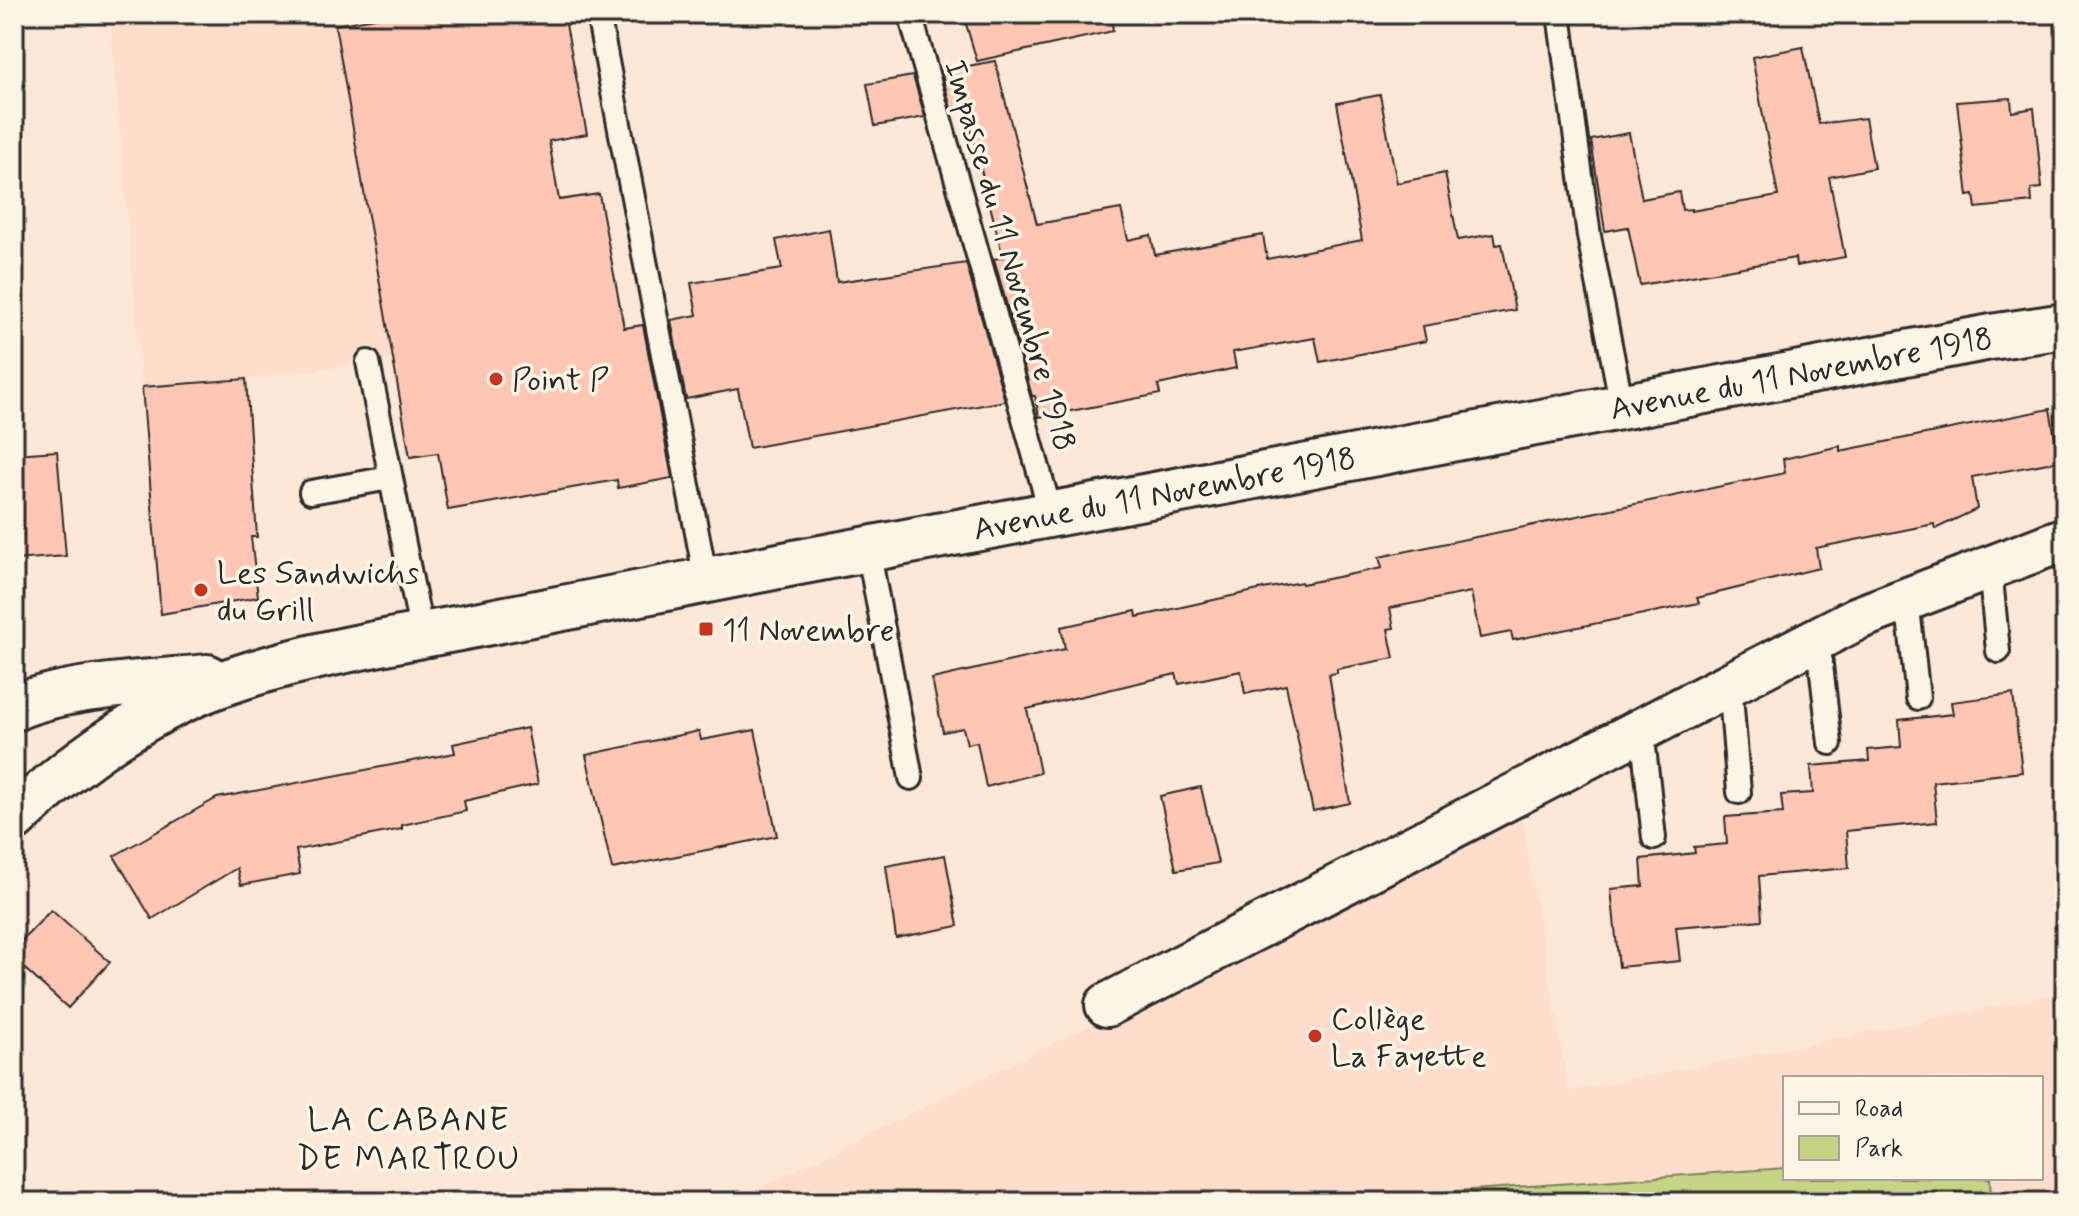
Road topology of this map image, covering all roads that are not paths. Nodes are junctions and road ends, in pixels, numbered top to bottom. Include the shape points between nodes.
1 (598, 14) edge
2 (910, 14) edge
3 (1559, 14) edge
4 (2065, 326) edge
5 (368, 362) dead end
6 (1622, 406) junction
7 (390, 478) junction
8 (311, 492) dead end
9 (1051, 514) junction
10 (2065, 539) edge
11 (868, 549) junction
12 (1990, 568) junction
13 (706, 580) junction
14 (1907, 599) junction
15 (422, 635) junction
16 (1818, 639) junction
17 (1998, 651) dead end
18 (265, 670) junction
19 (1730, 684) junction
20 (1918, 698) dead end
21 (14, 708) edge
22 (1642, 729) junction
23 (1830, 743) dead end
24 (911, 778) dead end
25 (1739, 792) dead end
26 (14, 819) edge
27 (1654, 838) dead end
28 (1107, 1005) dead end

1 - 13 lane
2 - 9 lane, Impasse du 11 Novembre 1918
3 - 6 lane via 1589,236
4 - 6 main road, Avenue du 11 Novembre 1918
5 - 7 lane
6 - 9 main road, Avenue du 11 Novembre 1918
7 - 8 lane
7 - 15 lane
9 - 11 main road, Avenue du 11 Novembre 1918
10 - 12 street
11 - 13 main road, Avenue du 11 Novembre 1918
11 - 24 lane
12 - 14 street
12 - 17 lane
13 - 15 main road, Avenue du 11 Novembre 1918
14 - 16 street
14 - 20 lane
15 - 18 main road, Avenue du 11 Novembre 1918
16 - 19 street
16 - 23 lane
18 - 21 main road, Avenue du 11 Novembre 1918 via 101,689
18 - 26 main road, Avenue du 11 Novembre 1918 via 200,692 144,720 55,779
19 - 22 street
19 - 25 lane
22 - 27 lane
22 - 28 street

